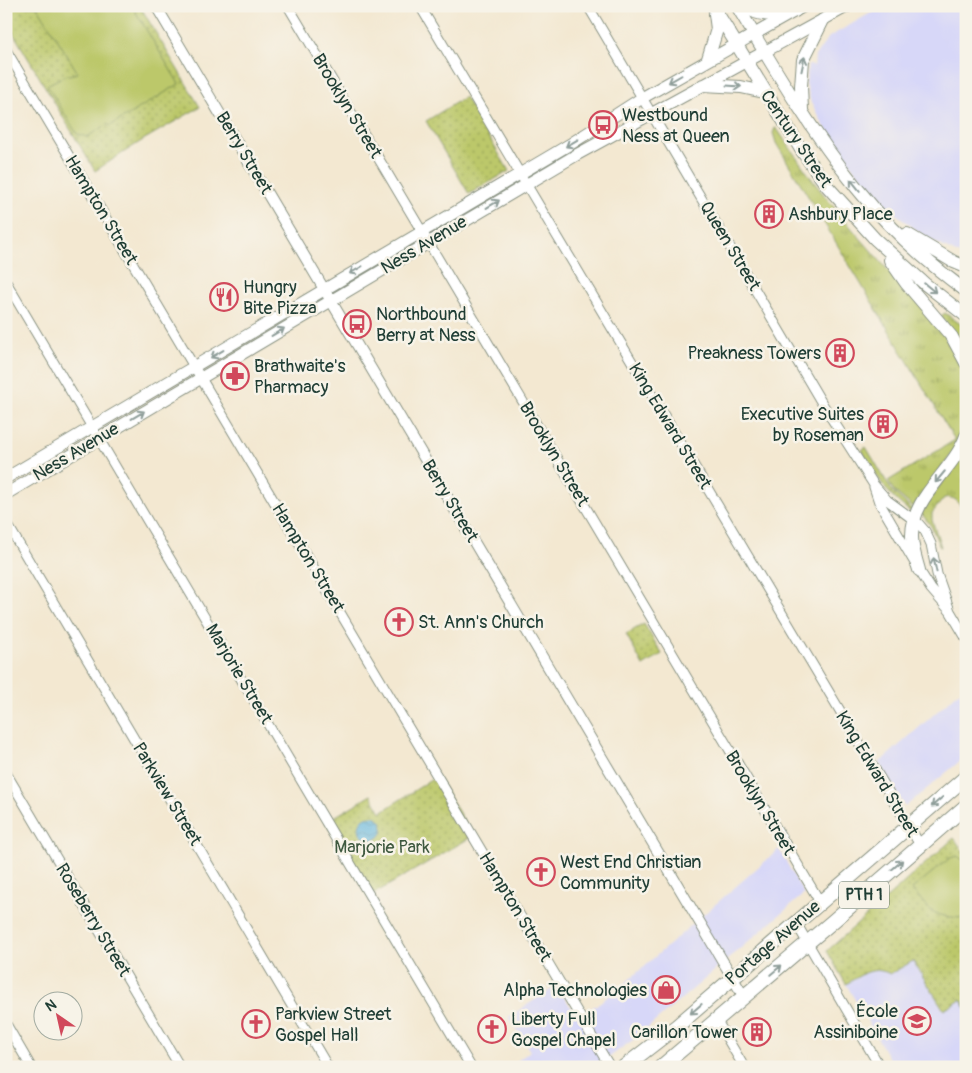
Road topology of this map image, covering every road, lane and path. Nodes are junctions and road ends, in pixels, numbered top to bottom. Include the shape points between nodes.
1 (156, 6) edge
2 (288, 6) edge
3 (420, 6) edge
4 (588, 6) edge
5 (737, 6) edge
6 (744, 6) edge
7 (848, 6) edge
8 (713, 8) edge
9 (800, 9) edge
10 (823, 20) junction
11 (754, 34) junction
12 (736, 44) junction
13 (6, 50) edge
14 (764, 51) junction
15 (708, 59) junction
16 (746, 61) junction
17 (703, 85) junction
18 (764, 92) junction
19 (642, 98) junction
20 (802, 113) junction
21 (652, 114) junction
22 (523, 180) junction
23 (888, 223) junction
24 (422, 232) junction
25 (876, 239) junction
26 (428, 243) junction
27 (966, 267) edge
28 (6, 282) edge
29 (324, 289) junction
30 (966, 291) edge
31 (331, 300) junction
32 (966, 316) edge
33 (966, 363) edge
34 (194, 367) junction
35 (201, 378) junction
36 (92, 427) junction
37 (966, 436) edge
38 (99, 438) junction
39 (6, 478) edge
40 (874, 485) junction
41 (6, 494) edge
42 (914, 520) junction
43 (6, 522) edge
44 (919, 570) junction
45 (950, 611) junction
46 (966, 638) edge
47 (6, 773) edge
48 (966, 777) edge
49 (966, 806) edge
50 (908, 827) junction
51 (920, 846) junction
52 (820, 902) junction
53 (796, 923) junction
54 (807, 943) junction
55 (733, 977) junction
56 (744, 996) junction
57 (716, 1021) junction
58 (6, 1024) edge
59 (31, 1067) edge
60 (180, 1067) edge
61 (328, 1067) edge
62 (471, 1067) edge
63 (610, 1067) edge
64 (624, 1067) edge
65 (661, 1067) edge
66 (744, 1067) edge
67 (880, 1067) edge

1 - 29 street, Berry Street
2 - 24 street, Brooklyn Street
3 - 22 street, King Edward Street
4 - 19 street, Queen Street
5 - 11 main road, Century Street
6 - 9 main road via 768,15
7 - 10 main road, Ness Avenue
8 - 12 main road, Century Street
8 - 15 main road via 717,29
9 - 11 main road, Ness Avenue
10 - 14 main road, Ness Avenue
20 -> 10 main road via 800,86 803,60
11 - 12 main road, Ness Avenue
11 - 14 main road, Century Street
12 - 15 main road, Ness Avenue
12 - 16 main road, Century Street
13 - 34 street, Hampton Street
14 - 16 main road, Ness Avenue
14 - 20 main road, Century Street
15 -> 19 main road, Ness Avenue
16 - 17 main road, Ness Avenue
16 - 18 main road, Century Street
17 -> 18 main road
17 - 21 main road, Ness Avenue
18 - 25 main road, Century Street via 827,186
19 - 21 street, Queen Street
19 -> 22 main road, Ness Avenue
23 -> 20 main road, Century Street via 856,188
21 - 22 main road, Ness Avenue
21 - 40 street, Queen Street via 823,405
22 - 24 main road, Ness Avenue
26 -> 22 main road, Ness Avenue
22 - 50 street, King Edward Street
23 - 27 main road
23 - 30 main road, Century Street
24 - 26 street, Brooklyn Street
24 -> 29 main road, Ness Avenue
25 -> 32 main road, Century Street
25 - 33 main road via 906,283 952,337
26 - 31 main road, Ness Avenue
26 - 52 street, Brooklyn Street
28 - 36 street, Marjorie Street
29 - 31 street, Berry Street
29 -> 34 main road, Ness Avenue
35 -> 31 main road, Ness Avenue
31 - 55 street, Berry Street
34 - 35 street, Hampton Street
34 - 36 main road, Ness Avenue
38 -> 35 main road, Ness Avenue
35 - 63 street, Hampton Street
36 - 38 street, Marjorie Street
36 - 39 main road, Ness Avenue
37 -> 42 main road via 954,460 923,500
38 - 41 main road, Ness Avenue
38 - 62 street, Marjorie Street
40 - 42 street, Queen Street via 894,506
40 - 44 street, Queen Street via 879,502
42 - 44 main road via 912,545
45 -> 42 street, Queen Street via 929,539
43 - 61 street, Parkview Street
44 - 45 street, Queen Street
45 - 46 street, Queen Street
47 - 60 street, Roseberry Street
48 -> 50 highway, Portage Avenue / PTH 1
49 - 51 highway, Portage Avenue / PTH 1
50 - 51 street, King Edward Street
50 - 52 highway, Portage Avenue / PTH 1
54 -> 51 highway, Portage Avenue / PTH 1
52 - 53 highway, Portage Avenue / PTH 1
53 - 54 street
53 - 55 highway, Portage Avenue / PTH 1
56 -> 54 highway, Portage Avenue / PTH 1
54 - 67 street
55 - 56 street, Berry Street
55 -> 64 highway, Portage Avenue / PTH 1
56 - 57 highway, Portage Avenue / PTH 1
57 - 65 highway, Portage Avenue / PTH 1
57 - 66 street
58 - 59 street

